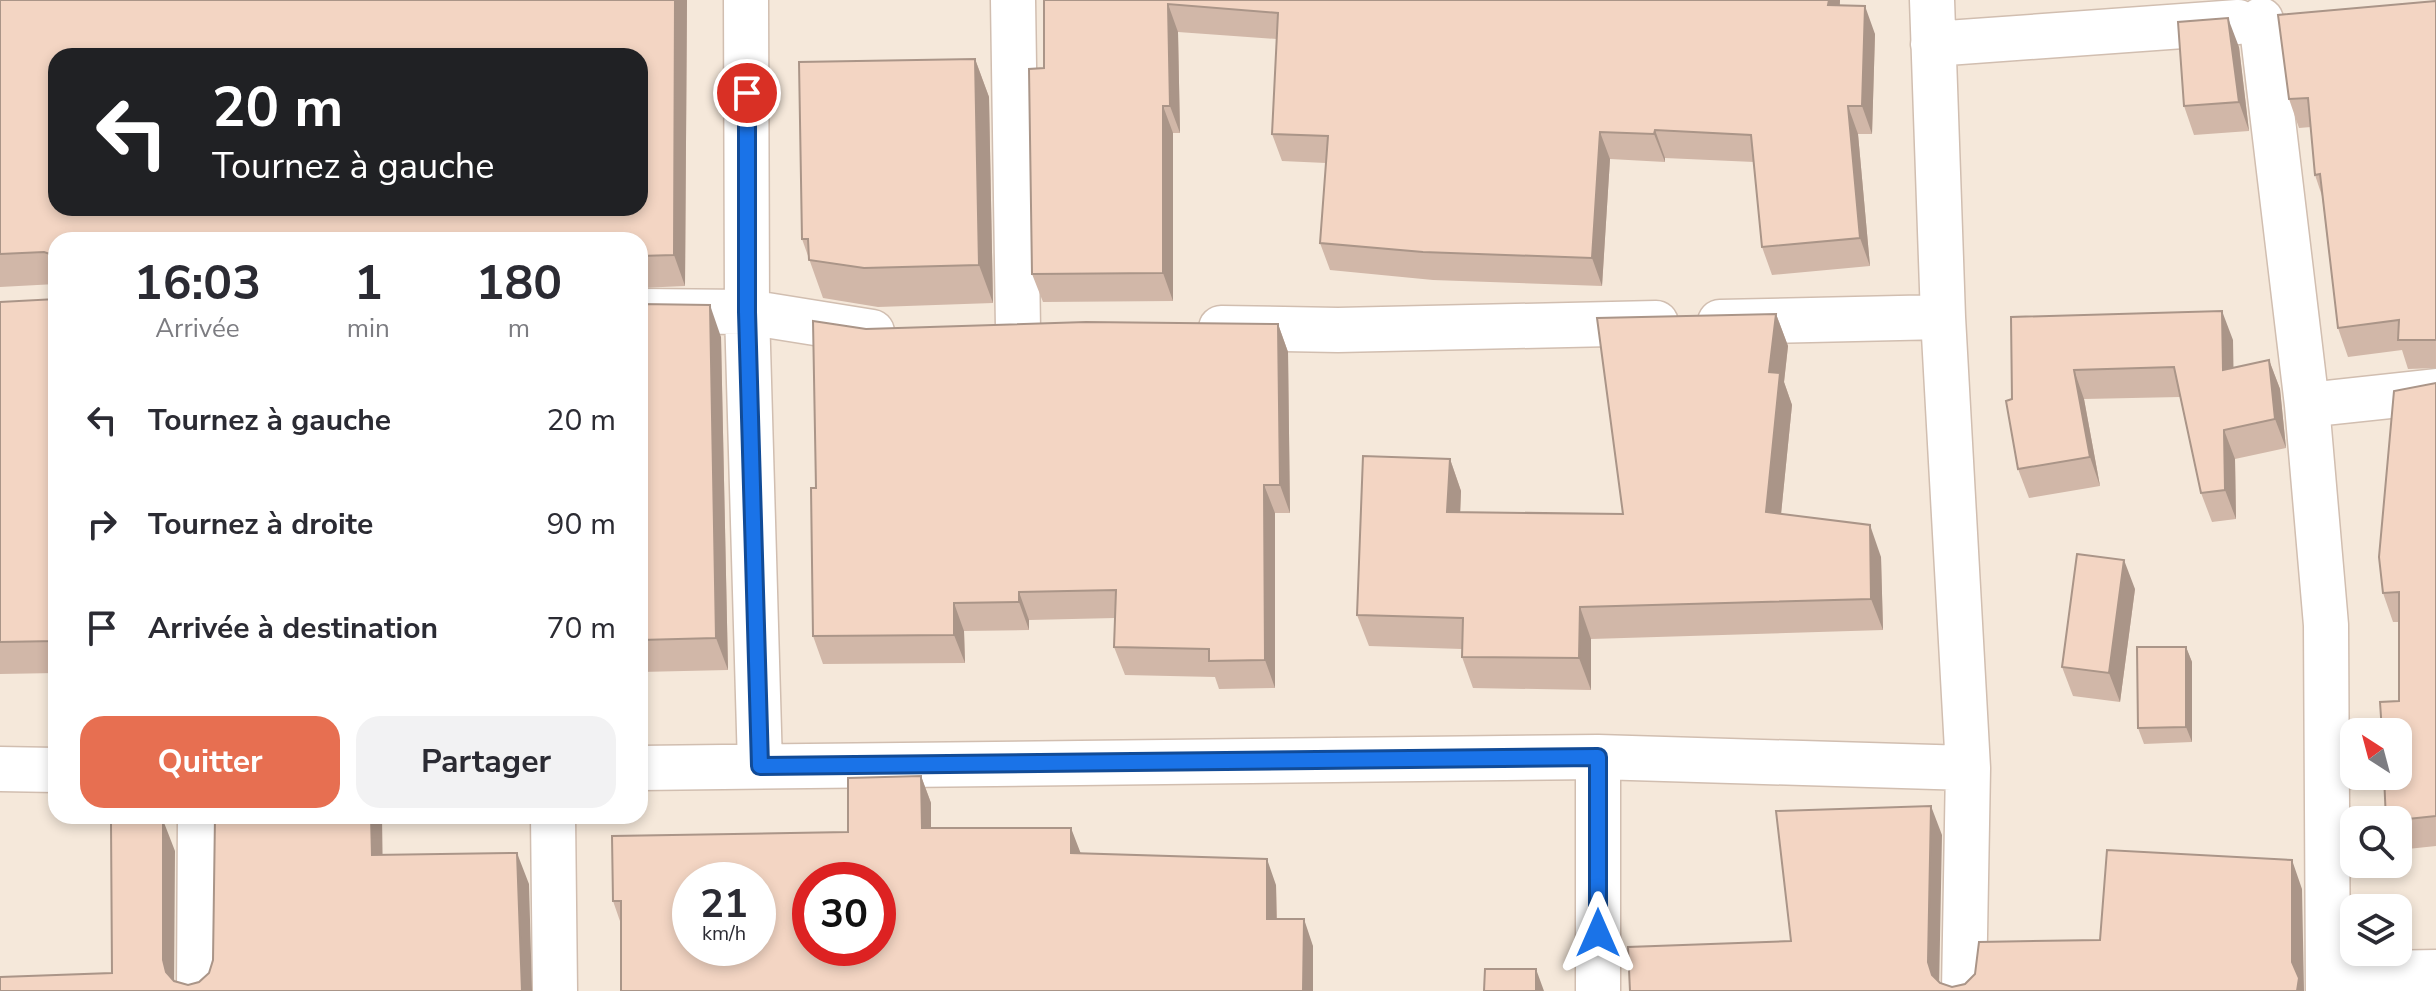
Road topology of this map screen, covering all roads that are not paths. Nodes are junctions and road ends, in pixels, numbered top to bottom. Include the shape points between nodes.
1 (746, 0) edge
2 (1013, 0) edge
3 (1932, 0) edge
4 (2309, 17) edge
5 (2261, 20) junction
6 (1933, 44) junction
7 (648, 311) edge
8 (747, 312) junction
9 (1943, 317) junction
10 (1065, 326) edge
11 (1175, 327) edge
12 (906, 332) edge
13 (2436, 391) edge
14 (2307, 405) junction
15 (1598, 757) junction
16 (760, 766) junction
17 (648, 768) edge
18 (1968, 768) junction
19 (0, 769) edge
20 (48, 770) edge
21 (200, 824) edge
22 (553, 824) edge
23 (2436, 972) edge
24 (2328, 983) edge
25 (199, 991) edge
26 (555, 991) edge
27 (1598, 991) edge
28 (1964, 991) edge

1 - 8 street
2 - 10 street via 998,329
3 - 6 street
4 - 5 street
5 - 6 street
5 - 14 street
6 - 9 street
7 - 8 street
8 - 12 street
8 - 16 street
9 - 11 street via 1338,330
9 - 18 street
13 - 14 street
14 - 24 street via 2326,625
15 - 16 street
15 - 18 street
15 - 27 street
16 - 17 street
18 - 28 street
19 - 20 street
21 - 25 street
22 - 26 street
23 - 24 street

